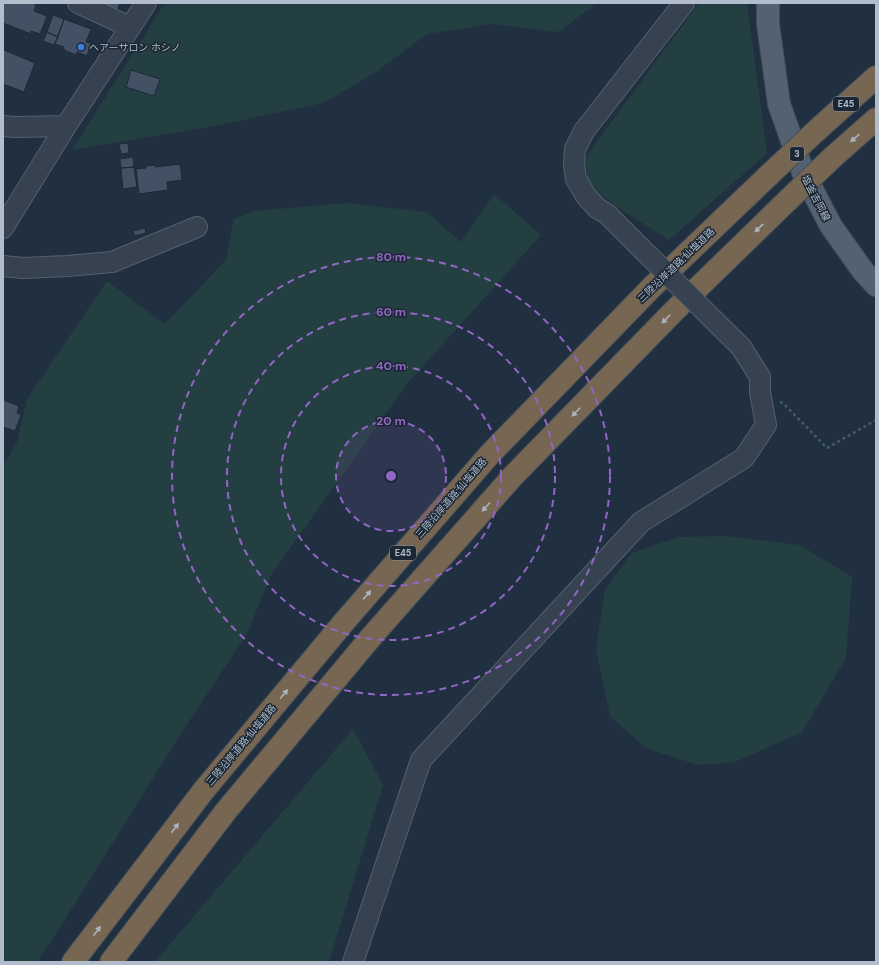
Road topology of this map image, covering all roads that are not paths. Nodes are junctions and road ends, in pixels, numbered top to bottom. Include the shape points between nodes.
1 (78, 3) edge
2 (146, 3) edge
3 (684, 3) edge
4 (768, 3) edge
5 (130, 27) junction
6 (876, 77) edge
7 (876, 118) edge
8 (3, 126) edge
9 (66, 126) junction
10 (197, 227) dead end
11 (3, 228) edge
12 (3, 266) edge
13 (876, 285) edge
14 (73, 962) edge
15 (110, 962) edge
16 (353, 962) edge

1 - 5 street
2 - 5 street
3 - 16 street, bridge via 584,131 575,149 576,179 586,196 741,347 760,377 766,425 744,458 641,522 421,760
4 - 13 main road, 塩釜吉岡線 / 3 via 768,24 779,104 803,172 831,226
5 - 9 street
14 -> 6 highway, 三陸沿岸道路;仙塩道路 / E45, bridge via 204,790 344,622 490,454 652,287
7 -> 15 highway, bridge via 674,311 513,476 372,636 236,799
8 - 9 street
9 - 11 street
10 - 12 street via 112,262 23,268

